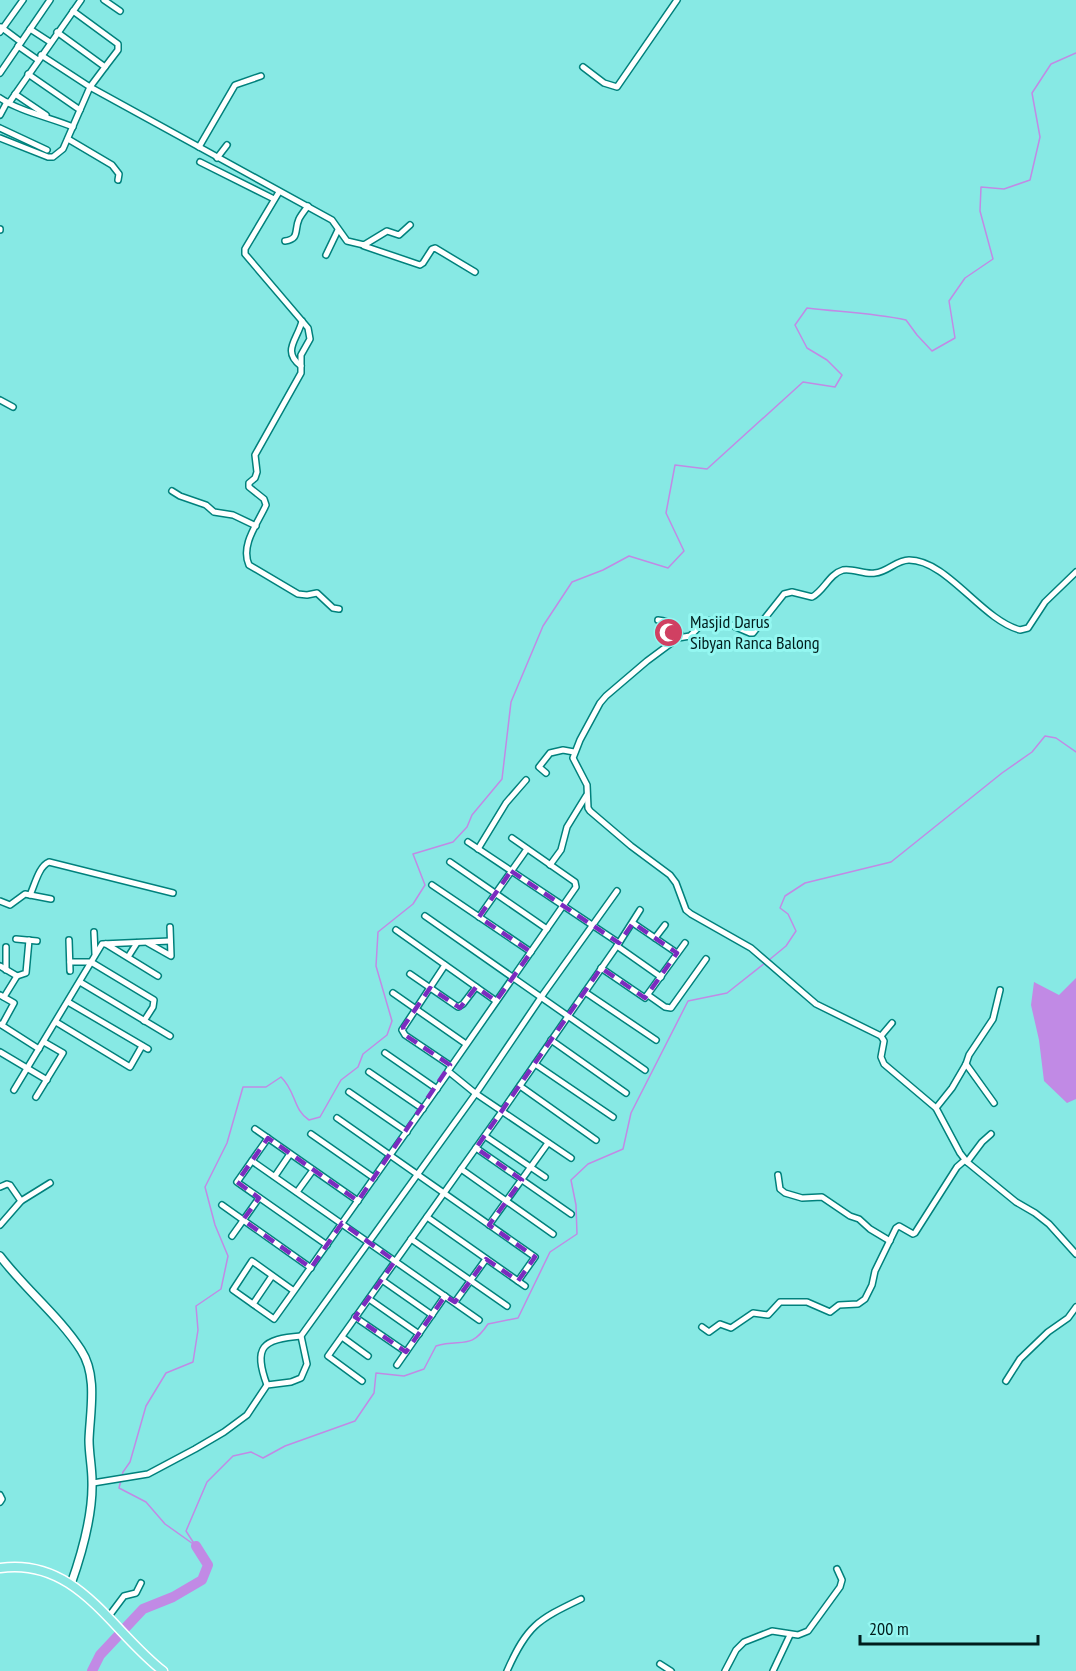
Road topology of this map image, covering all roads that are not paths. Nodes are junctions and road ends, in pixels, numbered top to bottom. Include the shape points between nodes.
1 (23, 0) edge
2 (50, 0) edge
3 (81, 0) edge
4 (104, 0) edge
5 (676, 0) edge
6 (73, 11) junction
7 (120, 11) dead end
8 (1, 29) edge
9 (30, 29) junction
10 (57, 32) junction
11 (50, 42) junction
12 (20, 44) junction
13 (40, 57) junction
14 (105, 67) junction
15 (583, 67) dead end
16 (0, 73) edge
17 (28, 74) junction
18 (261, 76) dead end
19 (90, 87) junction
20 (15, 94) junction
21 (0, 98) edge
22 (8, 102) junction
23 (80, 110) junction
24 (0, 115) edge
25 (48, 117) junction
26 (73, 127) junction
27 (0, 128) edge
28 (0, 138) edge
29 (68, 139) junction
30 (227, 145) dead end
31 (199, 147) junction
32 (47, 150) dead end
33 (217, 158) junction
34 (200, 162) dead end
35 (118, 180) dead end
36 (279, 192) junction
37 (274, 199) junction
38 (308, 206) junction
39 (410, 225) dead end
40 (338, 230) junction
41 (285, 242) dead end
42 (359, 245) junction
43 (326, 255) dead end
44 (475, 272) dead end
45 (302, 321) junction
46 (301, 366) junction
47 (0, 400) edge
48 (13, 407) dead end
49 (172, 491) dead end
50 (256, 526) junction
51 (1076, 572) edge
52 (339, 609) dead end
53 (658, 620) dead end
54 (681, 637) junction
55 (574, 752) junction
56 (546, 773) dead end
57 (526, 780) dead end
58 (587, 794) junction
59 (512, 838) dead end
60 (468, 842) dead end
61 (478, 849) junction
62 (527, 849) junction
63 (450, 862) dead end
64 (550, 865) junction
65 (511, 871) junction
66 (432, 885) dead end
67 (617, 891) dead end
68 (173, 893) dead end
69 (495, 894) junction
70 (30, 895) junction
71 (51, 899) dead end
72 (0, 901) edge
73 (563, 907) junction
74 (640, 910) dead end
75 (425, 916) dead end
76 (479, 917) junction
77 (633, 923) junction
78 (593, 925) junction
79 (664, 925) dead end
80 (170, 927) dead end
81 (547, 929) junction
82 (396, 930) dead end
83 (94, 932) dead end
84 (655, 938) junction
85 (16, 939) dead end
86 (29, 940) junction
87 (69, 940) dead end
88 (38, 941) dead end
89 (170, 941) junction
90 (146, 942) junction
91 (137, 943) junction
92 (685, 943) dead end
93 (106, 944) junction
94 (618, 944) junction
95 (6, 947) dead end
96 (531, 952) junction
97 (678, 953) junction
98 (95, 956) junction
99 (128, 957) junction
100 (705, 959) dead end
101 (70, 962) junction
102 (92, 962) junction
103 (445, 965) junction
104 (0, 966) edge
105 (601, 968) junction
106 (6, 970) junction
107 (70, 970) dead end
108 (410, 974) dead end
109 (16, 976) junction
110 (158, 976) dead end
111 (661, 977) junction
112 (513, 978) junction
113 (80, 982) junction
114 (476, 987) junction
115 (430, 988) junction
116 (1000, 990) dead end
117 (585, 992) junction
118 (393, 993) dead end
119 (648, 995) junction
120 (2, 996) edge
121 (541, 997) junction
122 (496, 1001) junction
123 (68, 1002) junction
124 (416, 1009) junction
125 (568, 1016) junction
126 (144, 1021) junction
127 (56, 1022) junction
128 (892, 1023) dead end
129 (1, 1024) edge
130 (170, 1036) dead end
131 (880, 1036) junction
132 (551, 1040) junction
133 (656, 1040) dead end
134 (44, 1042) junction
135 (466, 1044) junction
136 (142, 1046) junction
137 (39, 1049) junction
138 (148, 1049) dead end
139 (0, 1052) edge
140 (385, 1053) dead end
141 (535, 1064) junction
142 (966, 1064) junction
143 (451, 1066) junction
144 (28, 1068) junction
145 (645, 1070) dead end
146 (369, 1072) dead end
147 (448, 1073) junction
148 (47, 1080) junction
149 (520, 1086) junction
150 (437, 1089) junction
151 (14, 1090) dead end
152 (349, 1092) dead end
153 (476, 1093) junction
154 (626, 1093) dead end
155 (36, 1097) dead end
156 (994, 1102) dead end
157 (936, 1108) junction
158 (423, 1109) junction
159 (503, 1110) junction
160 (613, 1117) dead end
161 (337, 1118) dead end
162 (255, 1129) dead end
163 (407, 1132) junction
164 (310, 1134) dead end
165 (991, 1134) dead end
166 (485, 1136) junction
167 (268, 1138) junction
168 (596, 1140) dead end
169 (548, 1143) junction
170 (476, 1148) junction
171 (290, 1154) junction
172 (390, 1156) junction
173 (571, 1158) dead end
174 (252, 1161) junction
175 (966, 1161) junction
176 (531, 1167) junction
177 (461, 1169) junction
178 (313, 1170) junction
179 (416, 1174) junction
180 (778, 1175) dead end
181 (274, 1176) junction
182 (545, 1177) dead end
183 (374, 1178) junction
184 (522, 1180) junction
185 (50, 1183) dead end
186 (0, 1186) edge
187 (297, 1192) junction
188 (444, 1194) junction
189 (259, 1197) junction
190 (21, 1201) junction
191 (507, 1201) junction
192 (357, 1202) junction
193 (222, 1205) dead end
194 (571, 1214) dead end
195 (427, 1217) junction
196 (243, 1221) junction
197 (342, 1223) junction
198 (0, 1224) edge
199 (489, 1226) junction
200 (553, 1234) dead end
201 (232, 1236) dead end
202 (411, 1239) junction
203 (368, 1241) junction
204 (890, 1241) junction
205 (327, 1245) junction
206 (1076, 1254) edge
207 (0, 1256) edge
208 (486, 1258) junction
209 (395, 1261) junction
210 (311, 1268) junction
211 (272, 1276) junction
212 (382, 1280) junction
213 (470, 1280) junction
214 (518, 1281) junction
215 (525, 1286) dead end
216 (294, 1291) junction
217 (445, 1296) junction
218 (369, 1299) junction
219 (455, 1302) junction
220 (253, 1304) junction
221 (507, 1306) dead end
222 (1076, 1307) edge
223 (432, 1315) junction
224 (355, 1317) junction
225 (479, 1320) dead end
226 (702, 1327) dead end
227 (419, 1334) junction
228 (301, 1336) junction
229 (342, 1337) junction
230 (405, 1352) junction
231 (368, 1356) dead end
232 (397, 1365) dead end
233 (362, 1381) dead end
234 (1006, 1381) dead end
235 (267, 1385) junction
236 (93, 1483) junction
237 (0, 1495) edge
238 (0, 1502) edge
239 (0, 1568) edge
240 (837, 1569) dead end
241 (141, 1582) dead end
242 (71, 1584) junction
243 (581, 1599) dead end
244 (111, 1619) junction
245 (790, 1635) junction
246 (660, 1664) dead end
247 (164, 1671) edge
248 (507, 1671) edge
249 (671, 1671) edge
250 (725, 1671) edge
251 (773, 1671) edge

1 - 8 street
2 - 9 street
3 - 6 street
4 - 7 street
5 - 15 street via 617,87 604,84
6 - 10 street
6 - 14 street via 118,45
8 - 12 street
9 - 11 street
9 - 12 street
10 - 11 street
10 - 14 street
11 - 13 street
12 - 13 street
12 - 16 street
13 - 17 street
13 - 19 street
14 - 19 street
17 - 20 street
17 - 23 street
18 - 31 street via 235,85
19 - 23 street
19 - 31 street
20 - 22 street
20 - 25 street
21 - 22 street
22 - 24 street
22 - 25 street
23 - 26 street
25 - 26 street
26 - 29 street
27 - 32 street
28 - 29 street via 48,157 59,153
29 - 35 street via 112,165 119,174
30 - 33 street
31 - 33 street
33 - 36 street
34 - 37 street
36 - 37 street
36 - 38 street
37 - 45 street via 245,254
38 - 40 street via 332,220
38 - 41 street via 298,220 297,236
39 - 42 street via 399,236 387,231
40 - 42 street via 347,241
40 - 43 street
42 - 44 street via 420,265 435,248
45 - 46 street via 310,339 301,355
45 - 46 street via 291,350 291,356
46 - 50 street via 301,373 255,455 257,472 249,487 266,505
47 - 48 street
49 - 50 street via 214,512 233,515
50 - 52 street via 245,548 249,565 298,594 316,594
51 - 54 street via 1053,592 1025,630 1016,629 992,614 928,564 912,560 873,574 843,570 812,597 787,592 753,633 711,620 690,636
53 - 54 street via 672,624
54 - 55 street via 606,696
55 - 56 street via 550,753 539,767
55 - 58 street
57 - 61 street via 506,803
58 - 64 street
58 - 131 street via 590,812 674,879 686,910 751,948 816,1004
59 - 62 street
60 - 61 street
61 - 65 street
62 - 64 street
62 - 65 street
63 - 69 street
64 - 73 street via 576,884
65 - 69 street
65 - 73 street
66 - 76 street
67 - 78 street
68 - 70 street via 49,862 42,868
69 - 76 street
69 - 81 street
70 - 71 street
70 - 72 street via 21,895 10,905
73 - 78 street
73 - 81 street
74 - 77 street
75 - 112 street
76 - 96 street
77 - 84 street
77 - 94 street
78 - 94 street
78 - 121 street
79 - 84 street
80 - 89 street
81 - 96 street
82 - 103 street
83 - 98 street
84 - 97 street
85 - 86 street
86 - 88 street
86 - 109 street via 26,973
87 - 101 street
89 - 90 street
89 - 90 street via 171,956
90 - 91 street
91 - 93 street
91 - 99 street
92 - 97 street
93 - 98 street
93 - 99 street
94 - 105 street
94 - 111 street
95 - 106 street
96 - 112 street
97 - 111 street
98 - 102 street
99 - 110 street
100 - 119 street via 671,1008
101 - 102 street
101 - 107 street
102 - 113 street
102 - 126 street via 154,1000
103 - 114 street
103 - 115 street
104 - 106 street
105 - 117 street
105 - 119 street via 643,997
106 - 109 street
108 - 115 street
109 - 120 street
111 - 119 street
112 - 121 street
112 - 122 street
113 - 123 street
113 - 126 street
114 - 115 street via 459,1007
114 - 122 street
115 - 124 street
116 - 142 street via 993,1019
117 - 125 street
117 - 133 street
118 - 124 street
120 - 129 street via 14,1003
121 - 125 street
121 - 153 street
122 - 135 street
123 - 127 street
123 - 136 street
124 - 135 street
124 - 143 street via 403,1032
125 - 132 street
125 - 145 street
126 - 130 street
127 - 134 street
127 - 136 street via 130,1066
128 - 131 street
129 - 137 street
131 - 157 street via 884,1041 884,1064
132 - 141 street
132 - 154 street
134 - 137 street
134 - 148 street via 63,1053
135 - 143 street
136 - 138 street
137 - 144 street
139 - 144 street
140 - 150 street
141 - 149 street
141 - 160 street
142 - 156 street
142 - 157 street
143 - 147 street
144 - 148 street
144 - 151 street
146 - 158 street
147 - 150 street
147 - 153 street
148 - 155 street
149 - 159 street
149 - 168 street
150 - 158 street
152 - 163 street
153 - 159 street
153 - 179 street
157 - 175 street
158 - 163 street
159 - 166 street
159 - 169 street
161 - 172 street
162 - 167 street
163 - 172 street
164 - 183 street
165 - 175 street
166 - 170 street
166 - 176 street
167 - 171 street
167 - 174 street
169 - 173 street
169 - 176 street
170 - 177 street
170 - 184 street
171 - 178 street
171 - 181 street
172 - 179 street
172 - 183 street
174 - 181 street
174 - 189 street via 237,1182
175 - 204 street via 957,1167 915,1233 899,1226
175 - 206 street via 1049,1224
176 - 182 street
176 - 184 street
177 - 188 street
177 - 191 street
178 - 187 street
178 - 192 street
179 - 188 street
179 - 203 street
180 - 204 street via 780,1189 785,1193 802,1198 822,1197
181 - 187 street
183 - 192 street
184 - 191 street
184 - 194 street
185 - 190 street
186 - 190 street via 10,1185
187 - 197 street
188 - 195 street
188 - 199 street
189 - 196 street
189 - 205 street
190 - 198 street
191 - 199 street
191 - 200 street
192 - 197 street
193 - 196 street
195 - 202 street
195 - 208 street
196 - 201 street
196 - 210 street
197 - 203 street
197 - 205 street
199 - 214 street via 535,1257
202 - 209 street
202 - 213 street
203 - 209 street
203 - 228 street
204 - 226 street via 874,1271 869,1294 858,1304 838,1305 830,1312 807,1302 780,1302 768,1315 755,1312 731,1328 720,1324 709,1332
205 - 210 street
207 - 236 street via 86,1359 92,1386 89,1443
208 - 213 street
208 - 214 street
209 - 212 street
209 - 217 street
210 - 216 street
211 - 216 street
211 - 220 street
211 - 220 street via 252,1261 232,1290
212 - 218 street
212 - 223 street
213 - 219 street
213 - 221 street
214 - 215 street
216 - 220 street via 274,1319
217 - 219 street
217 - 223 street
218 - 224 street
218 - 227 street
219 - 225 street
222 - 234 street via 1020,1359
223 - 227 street
224 - 229 street
224 - 230 street
227 - 230 street
228 - 235 street via 307,1357 305,1373 297,1381
228 - 235 street via 267,1343 260,1359
229 - 231 street
229 - 233 street via 328,1356
230 - 232 street
235 - 236 street via 246,1415 224,1432 148,1474
236 - 242 street via 81,1556
237 - 238 street
239 - 242 main road via 37,1568
240 - 245 street via 842,1583 835,1595 808,1631
241 - 244 street via 136,1593 124,1596
242 - 244 main road
243 - 248 street via 533,1626
244 - 247 main road
245 - 250 street via 772,1631 744,1642
245 - 251 street
246 - 249 street

